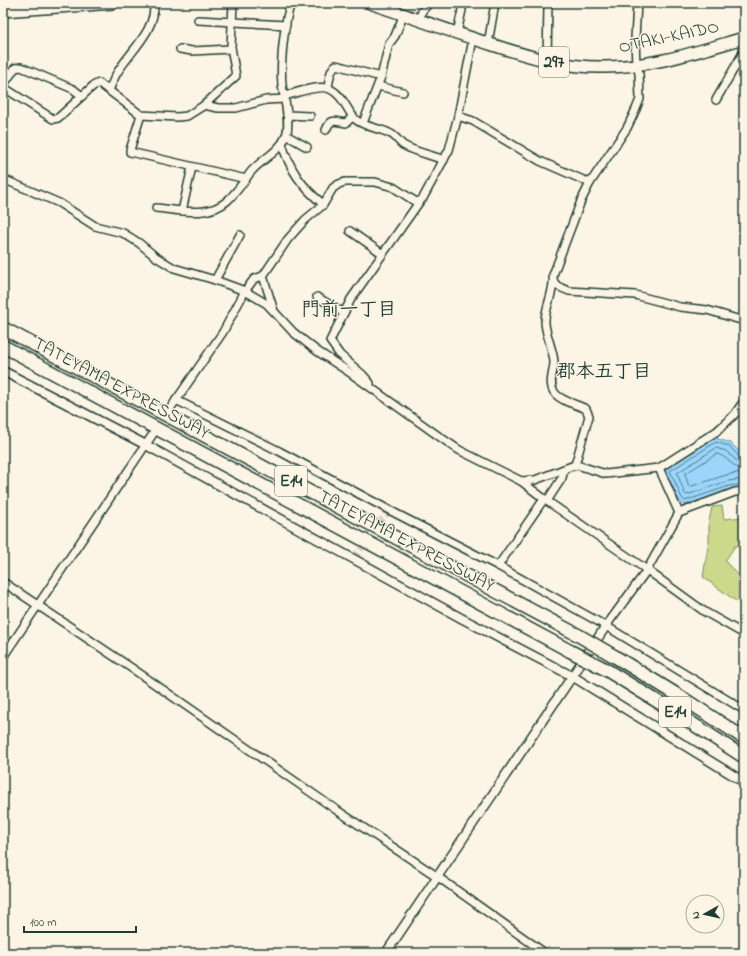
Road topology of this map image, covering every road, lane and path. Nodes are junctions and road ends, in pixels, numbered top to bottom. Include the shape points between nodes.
1 (113, 3) edge
2 (154, 3) edge
3 (233, 3) edge
4 (291, 3) edge
5 (370, 3) edge
6 (429, 3) edge
7 (461, 3) edge
8 (495, 3) edge
9 (548, 3) edge
10 (637, 3) edge
11 (385, 5) edge
12 (3, 11) edge
13 (404, 14) junction
14 (198, 20) dead end
15 (419, 20) junction
16 (232, 21) junction
17 (286, 24) junction
18 (457, 33) junction
19 (744, 38) edge
20 (473, 39) junction
21 (488, 44) junction
22 (180, 49) dead end
23 (232, 49) junction
24 (744, 51) edge
25 (547, 61) junction
26 (636, 64) junction
27 (381, 78) junction
28 (378, 86) junction
29 (3, 87) edge
30 (328, 88) junction
31 (109, 90) junction
32 (403, 92) dead end
33 (82, 96) junction
34 (285, 98) junction
35 (716, 100) dead end
36 (204, 105) junction
37 (287, 114) junction
38 (141, 115) junction
39 (310, 116) dead end
40 (353, 116) junction
41 (458, 116) junction
42 (362, 123) junction
43 (326, 130) dead end
44 (286, 135) junction
45 (282, 144) junction
46 (307, 146) dead end
47 (444, 160) junction
48 (192, 167) junction
49 (3, 179) edge
50 (246, 179) junction
51 (590, 183) junction
52 (420, 201) junction
53 (323, 204) junction
54 (156, 208) dead end
55 (182, 211) junction
56 (350, 231) dead end
57 (240, 235) dead end
58 (383, 254) junction
59 (263, 276) junction
60 (215, 280) junction
61 (554, 282) junction
62 (245, 291) junction
63 (317, 297) dead end
64 (275, 313) junction
65 (344, 313) junction
66 (744, 321) edge
67 (3, 328) edge
68 (3, 346) edge
69 (3, 371) edge
70 (370, 387) junction
71 (176, 400) junction
72 (744, 401) edge
73 (170, 409) dead end
74 (154, 434) dead end
75 (146, 445) junction
76 (575, 465) junction
77 (659, 468) junction
78 (564, 469) junction
79 (520, 481) junction
80 (744, 491) edge
81 (546, 500) junction
82 (679, 513) junction
83 (498, 566) junction
84 (647, 570) junction
85 (3, 582) edge
86 (38, 606) junction
87 (606, 626) junction
88 (744, 634) edge
89 (3, 657) edge
90 (572, 676) junction
91 (744, 710) edge
92 (744, 738) edge
93 (744, 757) edge
94 (744, 782) edge
95 (438, 878) junction
96 (386, 953) edge
97 (544, 953) edge

1 - 12 highway
2 - 31 street via 155,13 150,26 118,72
3 - 16 street
4 - 17 street
5 - 11 highway, OTAKI-KAIDO / 297
6 - 15 street
7 - 18 street
8 - 21 street
9 - 25 street
10 - 26 street
11 - 13 highway, OTAKI-KAIDO / 297
13 - 15 highway, OTAKI-KAIDO / 297
13 - 27 street via 389,44
14 - 16 street
15 - 18 highway, OTAKI-KAIDO / 297
16 - 17 street
16 - 23 street
17 - 34 street via 282,65
18 - 20 highway, OTAKI-KAIDO / 297
19 - 26 highway, OTAKI-KAIDO / 297 via 667,59
20 - 21 highway, OTAKI-KAIDO / 297
20 - 41 street
21 - 25 highway, OTAKI-KAIDO / 297
22 - 23 street
23 - 36 street via 236,76
24 - 35 street
25 - 26 highway, OTAKI-KAIDO / 297 via 605,67
26 - 51 street via 640,90 636,109 627,128
27 - 28 street
27 - 30 street via 336,65 332,70
28 - 32 street
28 - 42 street
29 - 33 street via 15,68 21,67 73,89
29 - 33 street via 50,119 58,118
30 - 34 street via 301,91
30 - 40 street via 340,96
31 - 33 street via 99,83
31 - 38 street
34 - 36 street via 236,108
34 - 37 street
36 - 38 street via 187,116
37 - 39 street
37 - 44 street
38 - 48 street via 130,152
40 - 42 street
40 - 43 street via 346,123 329,122
41 - 47 street
41 - 51 street via 540,161
42 - 47 street via 391,134 410,149
44 - 45 street
44 - 46 street
45 - 50 street via 254,168
45 - 53 street via 295,176
47 - 52 street
48 - 50 street
48 - 55 street
49 - 60 street via 59,203 96,226 122,233 174,268
50 - 55 street via 227,201 218,207 193,212
51 - 61 street via 554,275
52 - 53 street via 416,202 393,187 375,182 345,182 333,188
52 - 58 street
53 - 59 street via 288,240
54 - 55 street
56 - 58 street
57 - 60 street
58 - 65 street
59 - 62 street via 254,280
59 - 64 street
60 - 62 street
61 - 66 street via 569,291 635,295 680,307 707,310
61 - 76 street via 545,319 553,350 551,384 559,397 586,409 588,416
62 - 64 street via 267,304
62 - 71 street via 222,332
63 - 65 street
64 - 70 street via 299,337
65 - 70 street via 330,341 340,355 364,375
67 - 92 highway, TATEYAMA EXPRESSWAY / E14, bridge via 578,635
68 - 93 highway, TATEYAMA EXPRESSWAY / E14, bridge via 605,669
69 - 75 street
70 - 79 street via 459,450
71 - 73 street
71 - 83 street
72 - 77 street via 734,415 717,430
74 - 75 street
75 - 86 street
75 - 90 street
76 - 77 street via 606,474
76 - 78 street
77 - 82 street
78 - 79 street via 535,480
78 - 81 street via 562,478
79 - 81 street
80 - 82 street
81 - 83 street
81 - 84 street
82 - 84 street
83 - 87 street
84 - 87 street
84 - 88 street via 705,612
85 - 86 street
86 - 89 street
86 - 95 street
87 - 90 street
87 - 91 street
90 - 94 street
90 - 95 street
95 - 96 street
95 - 97 street

